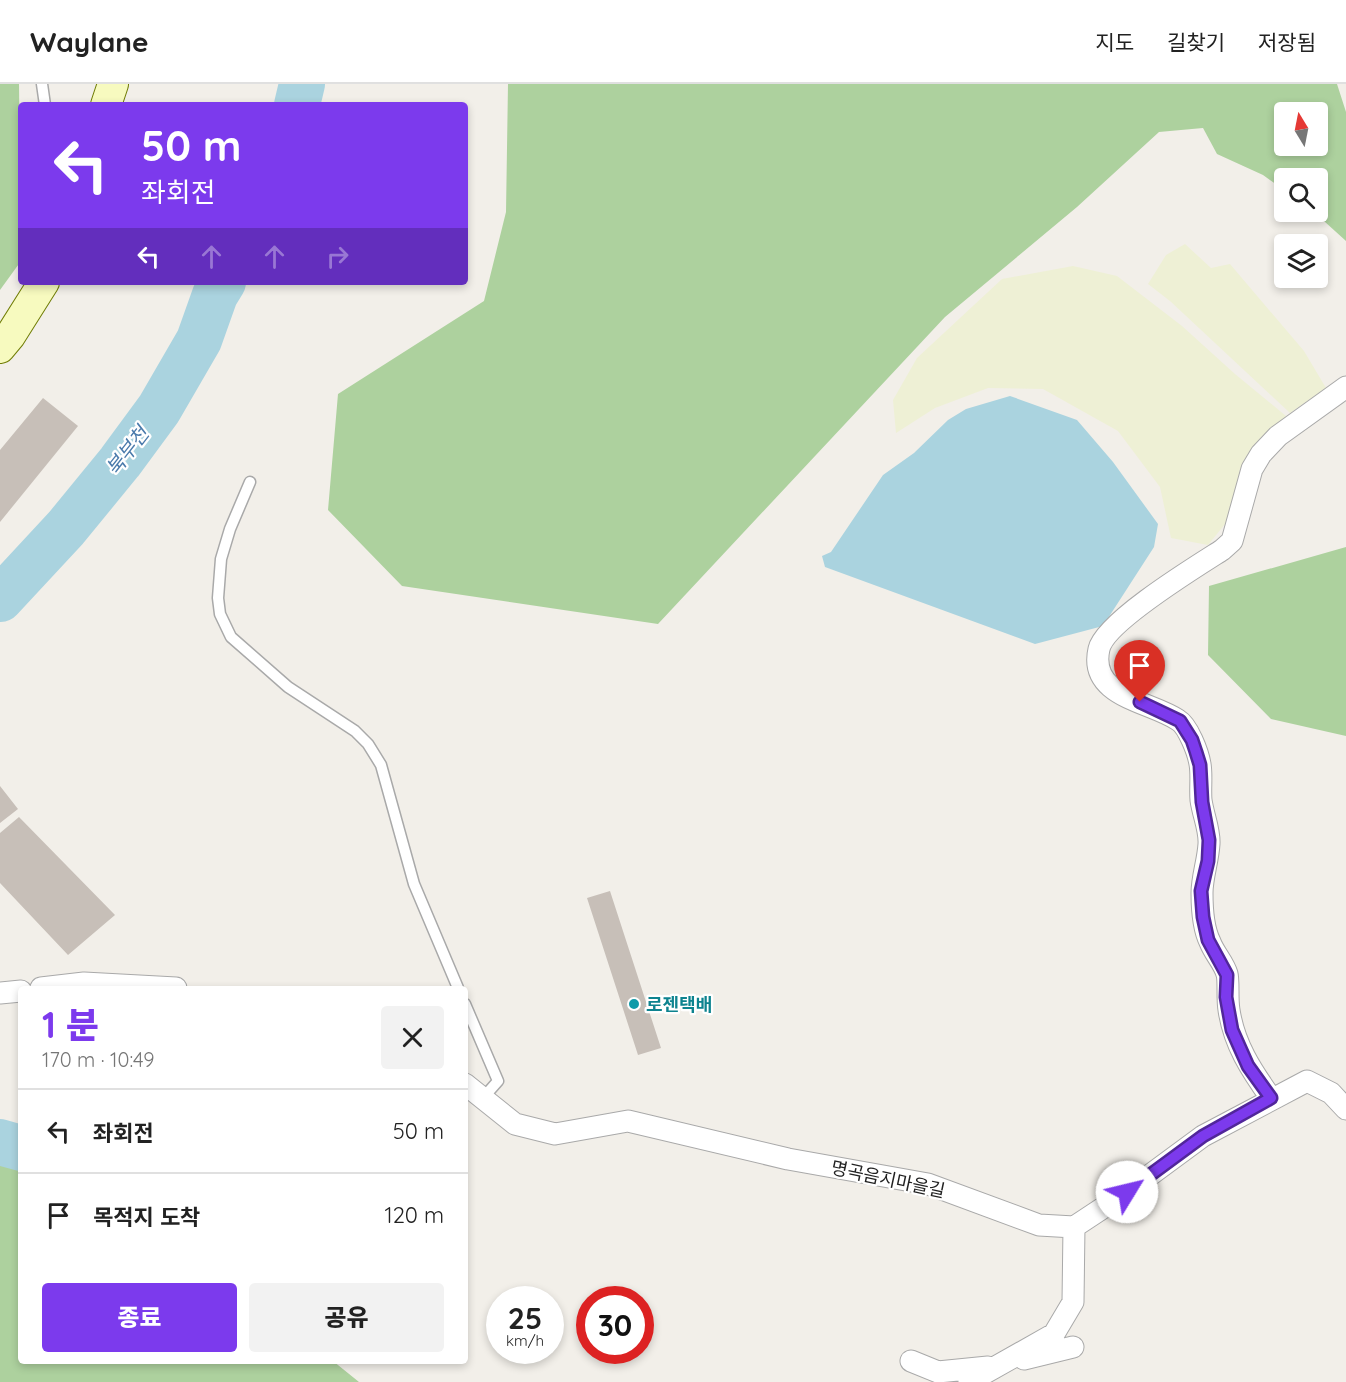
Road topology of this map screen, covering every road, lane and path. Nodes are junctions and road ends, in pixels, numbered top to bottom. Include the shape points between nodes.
1 (42, 84) edge
2 (113, 84) edge
3 (45, 102) edge
4 (106, 102) edge
5 (42, 285) edge
6 (0, 348) edge
7 (1346, 387) edge
8 (250, 482) dead end
9 (58, 986) edge
10 (139, 986) edge
11 (457, 986) edge
12 (18, 991) edge
13 (0, 993) edge
14 (468, 1011) edge
15 (468, 1086) edge
16 (483, 1098) junction
17 (1271, 1098) junction
18 (1346, 1110) edge
19 (1074, 1227) junction
20 (1073, 1347) dead end
21 (911, 1360) dead end
22 (998, 1366) junction
23 (969, 1382) edge

1 - 3 lane
2 - 4 main road
5 - 6 main road
7 - 17 street via 1278,436 1261,454 1252,469 1232,541 1147,599 1099,647 1103,680 1119,693 1180,721 1192,740 1200,765 1209,840 1201,891 1208,940 1227,975 1232,1030 1248,1066
8 - 11 lane via 221,559 220,614 231,637 264,666 368,744 381,765 414,884
9 - 10 street
12 - 13 street
14 - 16 lane via 498,1081
15 - 16 street, 명곡음지마을길
16 - 19 street, 명곡음지마을길 via 515,1124 555,1134 628,1121 788,1159 928,1184 1039,1225
17 - 18 street via 1307,1081 1331,1094
17 - 19 street via 1203,1136
19 - 22 street via 1073,1302 1054,1334
20 - 22 street
21 - 22 street via 938,1372
22 - 23 street

